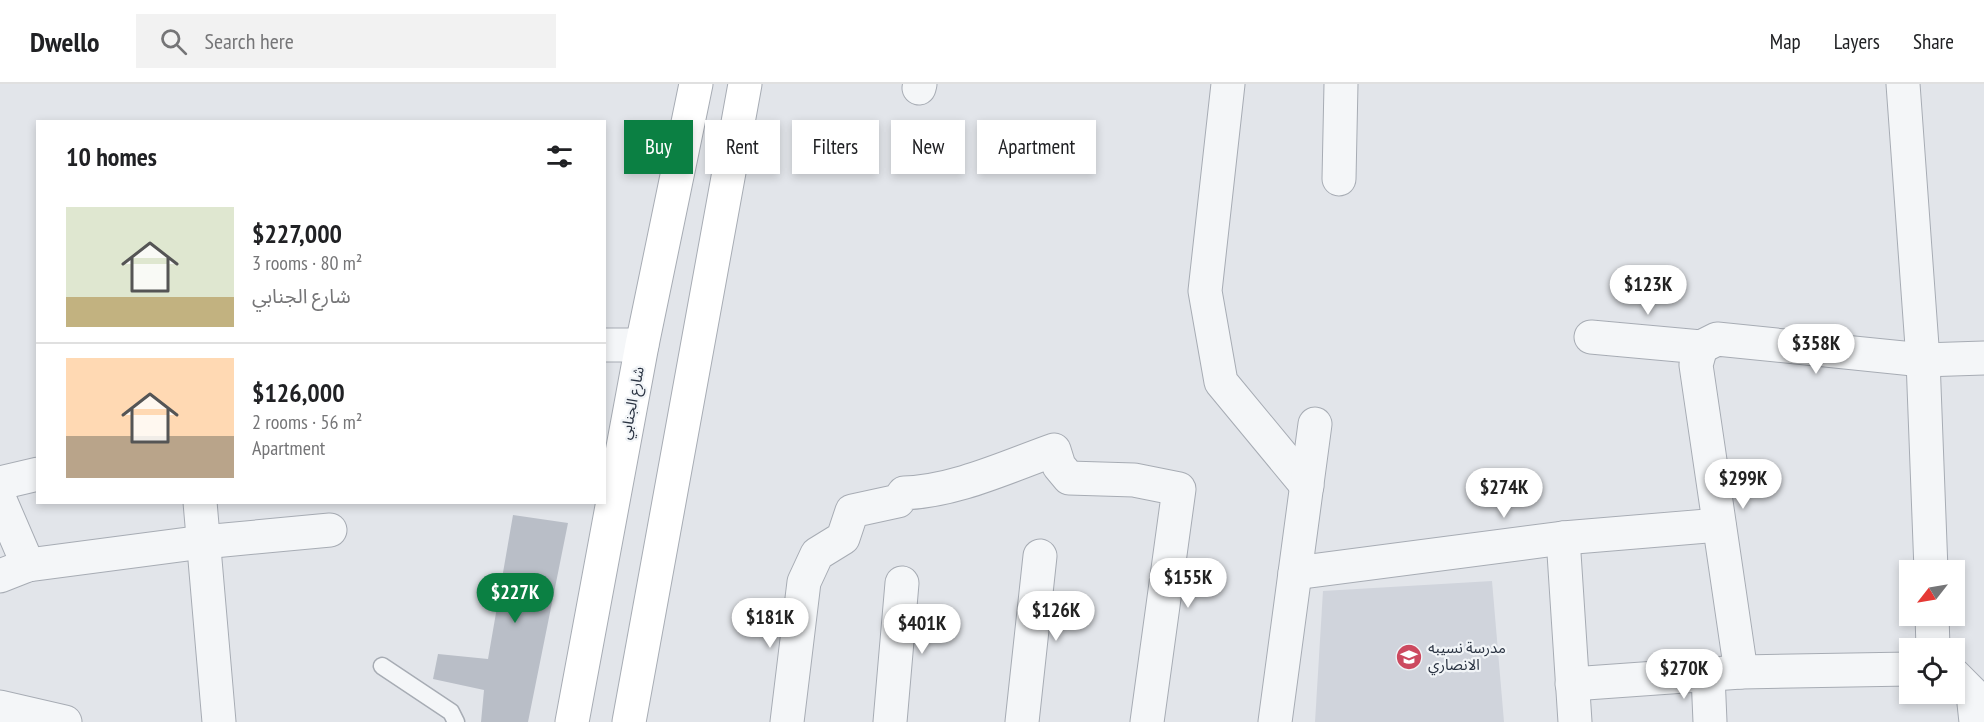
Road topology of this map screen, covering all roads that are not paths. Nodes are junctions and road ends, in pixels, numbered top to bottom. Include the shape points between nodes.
1 (696, 84) edge
2 (745, 84) edge
3 (1228, 84) edge
4 (1341, 84) edge
5 (1903, 84) edge
6 (1339, 179) dead end
7 (1591, 337) dead end
8 (606, 345) edge
9 (642, 345) junction
10 (1701, 347) junction
11 (1984, 358) edge
12 (1923, 360) junction
13 (1315, 424) dead end
14 (36, 474) edge
15 (0, 483) edge
16 (1306, 486) junction
17 (609, 496) edge
18 (0, 500) edge
19 (200, 504) edge
20 (1719, 525) junction
21 (330, 530) dead end
22 (1563, 538) junction
23 (203, 542) junction
24 (1040, 556) dead end
25 (1930, 560) edge
26 (14, 571) edge
27 (1295, 573) junction
28 (902, 583) dead end
29 (382, 666) dead end
30 (1899, 669) edge
31 (1741, 672) junction
32 (1708, 675) junction
33 (1572, 684) junction
34 (1965, 686) edge
35 (0, 707) edge
36 (65, 722) edge
37 (219, 722) edge
38 (456, 722) edge
39 (572, 722) edge
40 (629, 722) edge
41 (787, 722) edge
42 (890, 722) edge
43 (1022, 722) edge
44 (1147, 722) edge
45 (1275, 722) edge
46 (1575, 722) edge
47 (1710, 722) edge
48 (1976, 722) edge

1 - 9 street, شارع الجنابي
2 - 40 street
3 - 16 street via 1205,291 1221,382
4 - 6 street
5 - 12 street
7 - 10 street
8 - 9 street
9 - 17 street, شارع الجنابي
10 - 12 street via 1717,339
10 - 20 street via 1696,365
11 - 12 street
12 - 25 street
13 - 16 street
14 - 15 street
16 - 27 street
17 - 39 street, شارع الجنابي
18 - 26 street
19 - 23 street
20 - 22 street
20 - 31 street
21 - 23 street
22 - 27 street
22 - 33 street
23 - 26 street
23 - 37 street
24 - 43 street
27 - 45 street
28 - 42 street
29 - 38 lane via 451,712
30 - 31 street
31 - 32 street
32 - 33 street
32 - 47 street
33 - 46 street
34 - 48 street via 1973,694
35 - 36 street
41 - 44 street via 804,582 817,554 843,538 852,512 898,501 904,493 965,482 1054,450 1059,466 1070,478 1134,480 1179,489

